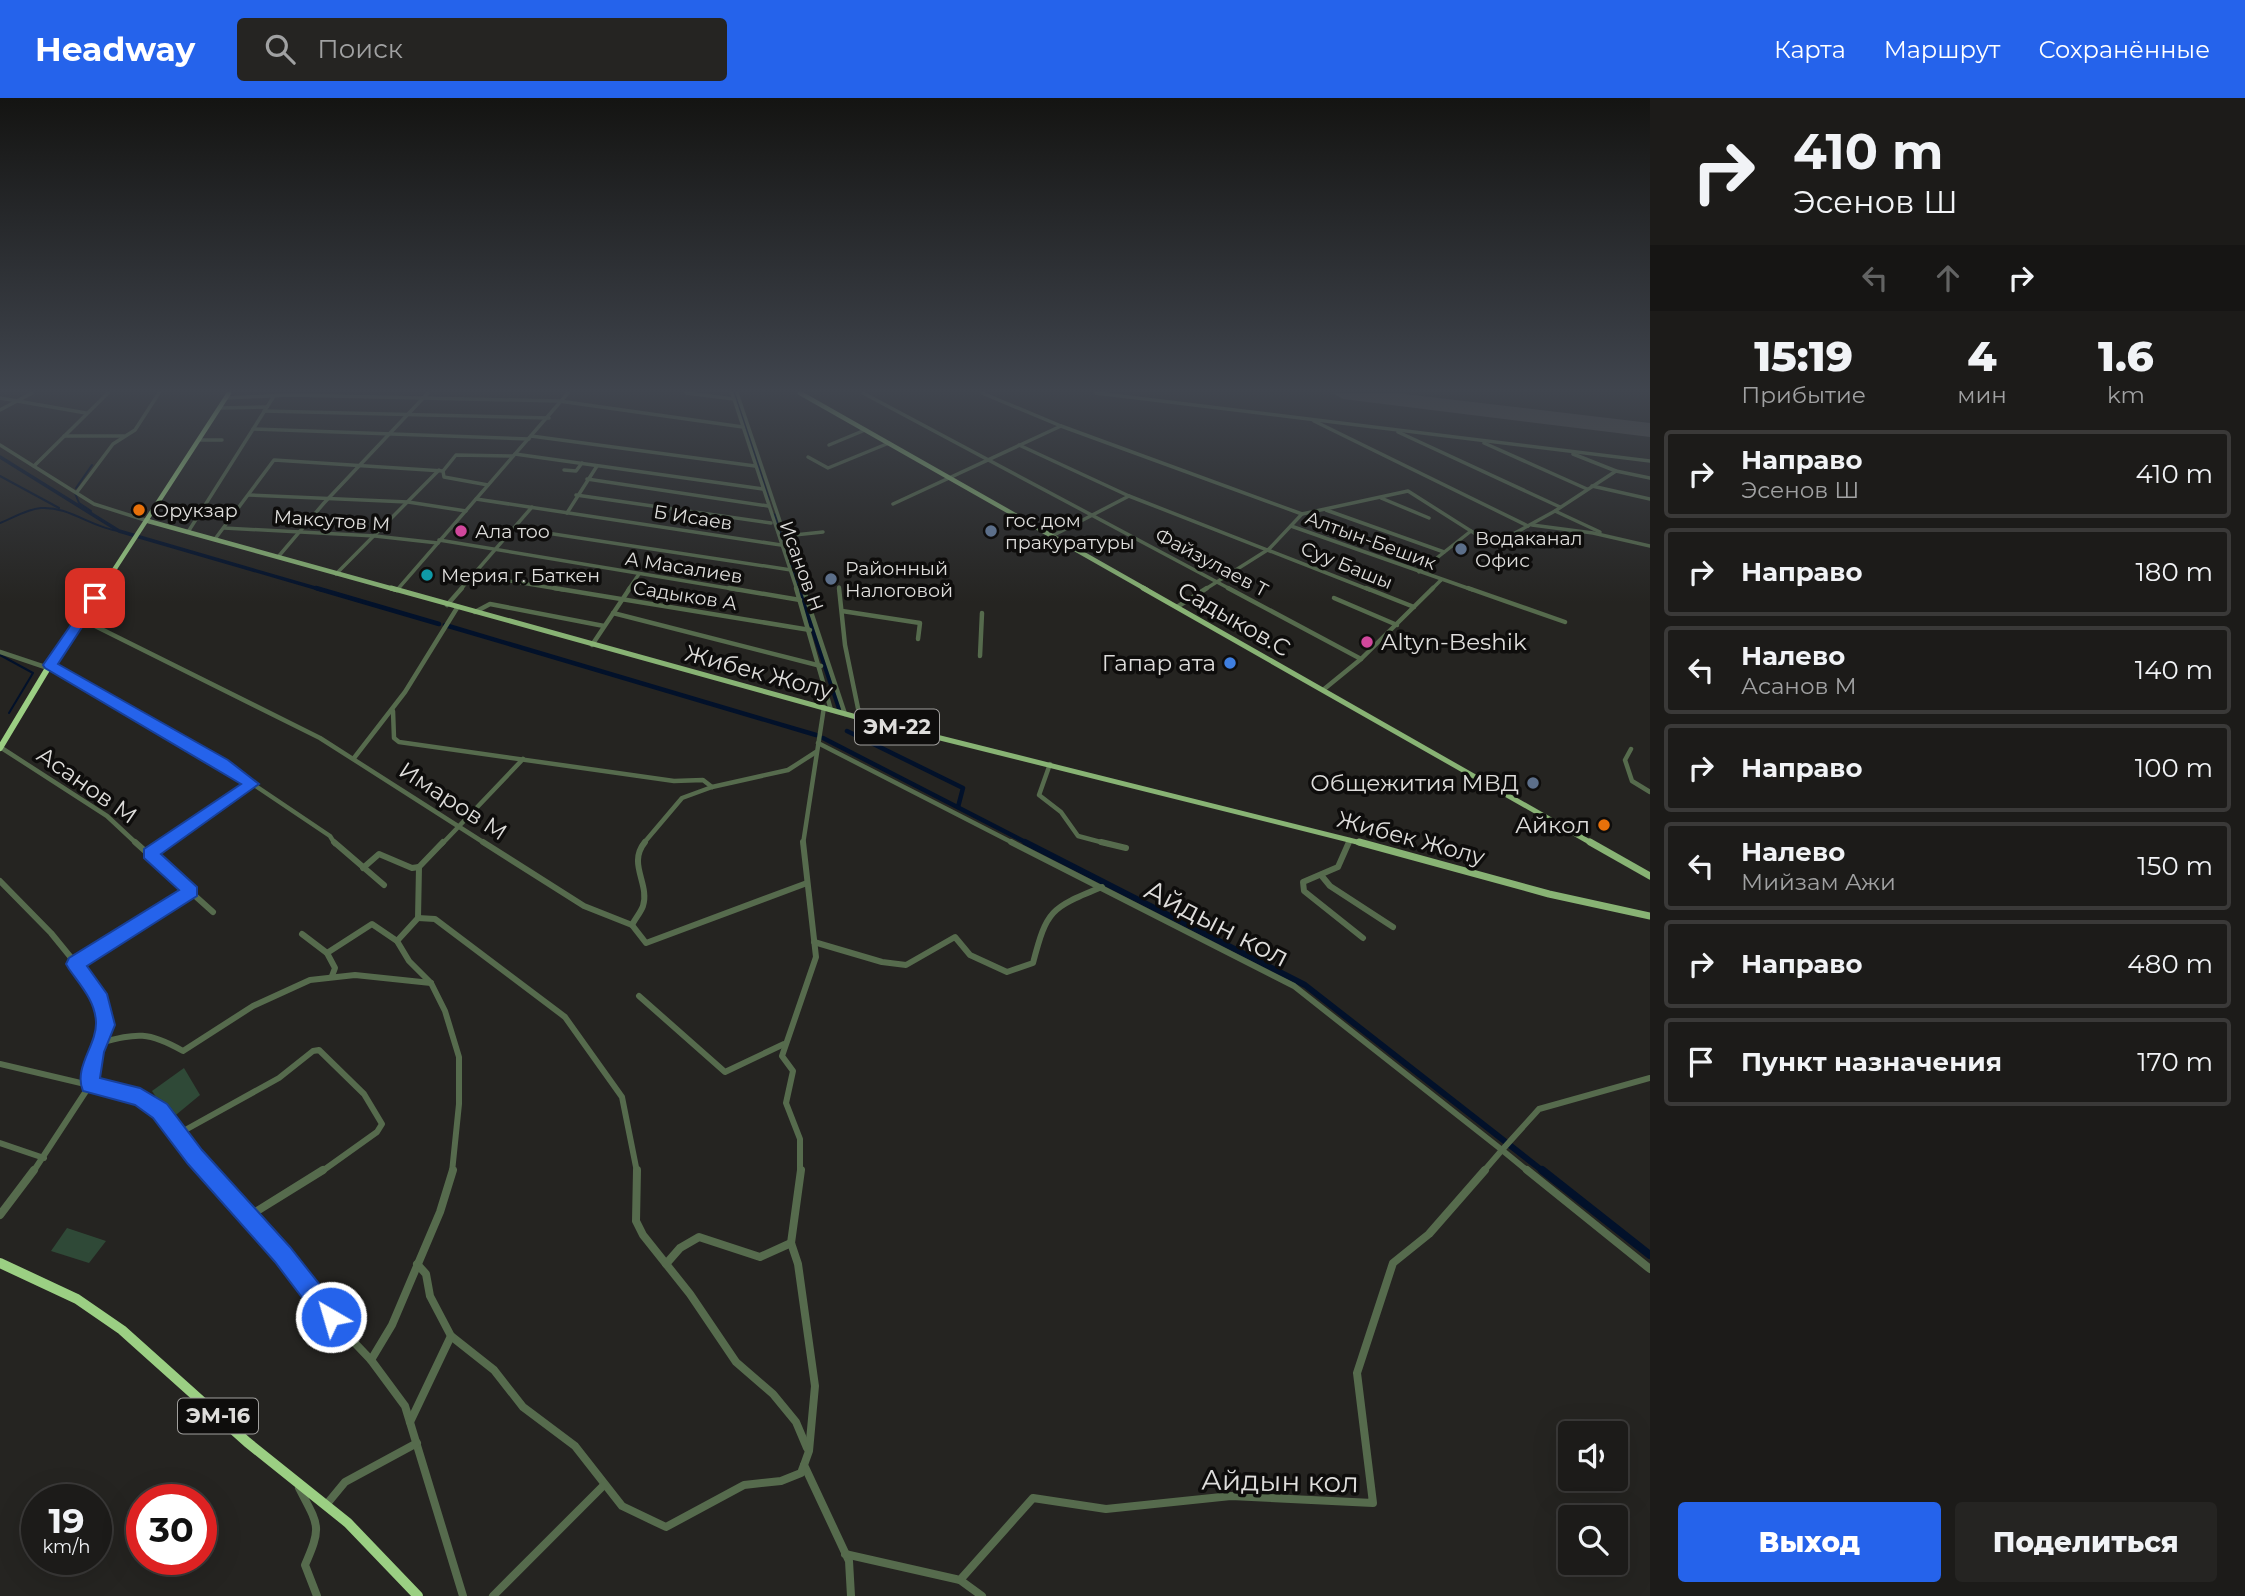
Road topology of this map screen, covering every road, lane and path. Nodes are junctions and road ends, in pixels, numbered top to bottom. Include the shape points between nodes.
1 (29, 463) edge
2 (37, 463) edge
3 (99, 463) edge
4 (185, 463) edge
5 (232, 463) edge
6 (272, 463) edge
7 (326, 463) edge
8 (448, 463) edge
9 (507, 463) edge
10 (582, 463) joint
11 (716, 463) edge
12 (754, 463) edge
13 (759, 463) edge
14 (819, 463) edge
15 (840, 463) edge
16 (924, 463) edge
17 (980, 463) edge
18 (999, 463) edge
19 (1058, 463) edge
20 (1162, 463) edge
21 (1401, 463) edge
22 (1464, 463) edge
23 (1532, 463) edge
24 (1596, 463) edge
25 (363, 465) junction
26 (34, 466) junction
27 (597, 466) junction
28 (755, 466) junction
29 (441, 470) junction
30 (564, 470) dead end
31 (1616, 471) junction
32 (951, 478) junction
33 (1650, 478) edge
34 (587, 479) junction
35 (488, 485) junction
36 (1589, 487) junction
37 (763, 489) junction
38 (78, 492) junction
39 (249, 495) junction
40 (576, 495) junction
41 (1129, 496) junction
42 (330, 498) junction
43 (1381, 498) junction
44 (476, 499) junction
45 (1650, 499) edge
46 (408, 502) junction
47 (893, 504) dead end
48 (768, 506) junction
49 (1560, 507) junction
50 (532, 508) junction
51 (1324, 509) junction
52 (466, 511) junction
53 (1555, 511) junction
54 (567, 513) junction
55 (1095, 514) junction
56 (1302, 514) junction
57 (1429, 518) dead end
58 (149, 520) junction
59 (771, 523) junction
60 (1530, 525) junction
61 (1291, 526) junction
62 (224, 528) junction
63 (514, 528) junction
64 (1471, 531) junction
65 (188, 532) junction
66 (300, 532) junction
67 (823, 533) dead end
68 (375, 536) junction
69 (785, 536) junction
70 (1052, 536) junction
71 (1608, 536) junction
72 (215, 539) junction
73 (438, 542) junction
74 (781, 545) junction
75 (1650, 546) edge
76 (1269, 549) junction
77 (494, 551) junction
78 (1444, 552) junction
79 (278, 557) junction
80 (791, 570) junction
81 (1419, 572) junction
82 (335, 574) junction
83 (639, 574) junction
84 (473, 575) junction
85 (1219, 580) junction
86 (1441, 580) junction
87 (839, 587) dead end
88 (397, 590) junction
89 (1334, 598) dead end
90 (622, 599) junction
91 (800, 600) junction
92 (447, 605) junction
93 (1177, 607) junction
94 (1414, 607) junction
95 (457, 608) junction
96 (842, 611) junction
97 (475, 612) junction
98 (613, 613) junction
99 (982, 613) dead end
100 (81, 618) junction
101 (1565, 622) dead end
102 (1397, 625) junction
103 (604, 626) junction
104 (810, 630) junction
105 (918, 639) dead end
106 (592, 645) junction
107 (0, 652) edge
108 (980, 656) dead end
109 (1361, 659) junction
110 (821, 666) junction
111 (49, 667) junction
112 (1324, 690) junction
113 (828, 709) junction
114 (393, 711) junction
115 (845, 714) junction
116 (860, 718) junction
117 (818, 743) junction
118 (0, 747) edge
119 (1631, 748) dead end
120 (816, 752) junction
121 (354, 758) junction
122 (523, 759) junction
123 (1050, 765) junction
124 (252, 784) junction
125 (712, 787) junction
126 (1650, 792) edge
127 (458, 825) junction
128 (1350, 840) junction
129 (1126, 848) dead end
130 (150, 854) junction
131 (419, 867) junction
132 (363, 868) junction
133 (1321, 874) junction
134 (1650, 876) edge
135 (0, 881) edge
136 (807, 883) junction
137 (384, 885) dead end
138 (1102, 887) junction
139 (191, 891) junction
140 (214, 912) dead end
141 (1650, 916) edge
142 (418, 918) junction
143 (632, 925) junction
144 (1393, 928) dead end
145 (302, 934) dead end
146 (1363, 938) dead end
147 (397, 940) junction
148 (814, 942) junction
149 (327, 953) junction
150 (75, 964) junction
151 (332, 976) junction
152 (431, 983) junction
153 (639, 996) dead end
154 (99, 1043) junction
155 (784, 1044) junction
156 (0, 1064) edge
157 (1650, 1078) edge
158 (90, 1085) junction
159 (178, 1134) junction
160 (0, 1143) edge
161 (1502, 1150) junction
162 (44, 1158) junction
163 (0, 1215) edge
164 (249, 1216) junction
165 (791, 1243) junction
166 (0, 1263) edge
167 (417, 1264) junction
168 (666, 1264) junction
169 (1650, 1269) edge
170 (451, 1336) junction
171 (371, 1360) junction
172 (410, 1422) junction
173 (417, 1443) junction
174 (809, 1451) junction
175 (804, 1465) junction
176 (295, 1481) junction
177 (604, 1485) junction
178 (326, 1505) junction
179 (845, 1554) junction
180 (960, 1580) junction
181 (317, 1596) edge
182 (418, 1596) edge
183 (463, 1596) edge
184 (493, 1596) edge
185 (851, 1596) edge
186 (982, 1596) edge

1 - 26 street, Жибек Жолу
2 - 26 street
3 - 38 street
4 - 58 highway
5 - 65 street
6 - 39 street
7 - 25 street
8 - 29 street
9 - 35 street
10 - 27 street
10 - 30 street via 576,471
11 - 28 street
12 - 28 street, Исанов Н
13 - 69 street
14 - 15 street via 828,468
16 - 32 main road, Садыков.С
17 - 32 street
18 - 55 street, Файзулаев Т
19 - 41 street
20 - 56 street
21 - 60 street
22 - 49 street
23 - 36 street
24 - 31 street
25 - 29 street
25 - 42 street
26 - 38 street, Жибек Жолу
27 - 34 street
27 - 37 street
28 - 37 street, Исанов Н
29 - 35 street via 444,477
29 - 46 street
31 - 33 street
31 - 36 street
32 - 47 street
32 - 70 main road, Садыков.С
34 - 40 street
34 - 48 street
35 - 44 street
36 - 45 street
36 - 49 street
37 - 48 street, Исанов Н
38 - 58 street, Жибек Жолу via 93,504
39 - 42 street
39 - 62 street
40 - 54 street
40 - 59 street
41 - 55 street
41 - 76 street
42 - 46 street
42 - 66 street
43 - 51 street
43 - 57 street
43 - 64 street via 1408,491
44 - 50 street, Б Исаев
44 - 52 street
46 - 52 street
46 - 68 street
48 - 59 street, Исанов Н
49 - 53 street
50 - 54 street, Б Исаев
50 - 63 street
51 - 56 street
51 - 78 street
52 - 73 street
53 - 60 street
53 - 71 street
54 - 74 street, Б Исаев
55 - 70 street
55 - 85 street, Файзулаев Т
56 - 61 street
58 - 65 main road, Жибек Жолу / ЭМ-22
58 - 100 highway
59 - 74 street, Исанов Н
60 - 64 street via 1493,545
60 - 71 street
61 - 76 street
61 - 81 street, Алтын-Бешик
62 - 66 street, Максутов М
62 - 72 street
63 - 77 street
63 - 80 street
64 - 78 street
65 - 72 main road, Жибек Жолу / ЭМ-22
66 - 68 street, Максутов М
66 - 79 street
67 - 69 street
68 - 73 street, Максутов М
68 - 82 street
69 - 115 street
70 - 93 main road, Садыков.С
71 - 75 street
72 - 79 main road, Жибек Жолу / ЭМ-22
73 - 77 street, А Масалиев
73 - 88 street
74 - 80 street, Исанов Н
76 - 85 street
76 - 94 street, Суу Башы
77 - 83 street, А Масалиев
77 - 84 street
78 - 81 street
79 - 82 main road, Жибек Жолу / ЭМ-22
80 - 91 street, Исанов Н
81 - 86 street, Алтын-Бешик
82 - 88 main road, Жибек Жолу / ЭМ-22
83 - 90 street
83 - 91 street, А Масалиев
84 - 90 street, Садыков А
84 - 92 street
85 - 93 street
85 - 109 street, Файзулаев Т
86 - 94 street
86 - 101 street
87 - 96 street
88 - 92 main road, Жибек Жолу / ЭМ-22
89 - 102 street
90 - 98 street
90 - 104 street, Садыков А
91 - 104 street, Исанов Н
92 - 95 main road, Жибек Жолу / ЭМ-22
93 - 112 main road, Садыков.С
94 - 102 street
95 - 97 main road, Жибек Жолу / ЭМ-22
95 - 114 street via 441,626
96 - 105 street, Исанов Н via 920,623
96 - 116 street
97 - 103 street via 490,604
97 - 106 main road, Жибек Жолу / ЭМ-22
98 - 103 street
98 - 110 street
99 - 108 street
100 - 111 highway
100 - 121 street, Имаров М
102 - 109 street
103 - 106 street
104 - 110 street, Исанов Н
106 - 113 main road, Жибек Жолу / ЭМ-22
107 - 111 street
109 - 112 street
110 - 113 street, Исанов Н
111 - 118 highway
111 - 124 street
112 - 134 main road, Садыков.С
113 - 115 main road, Жибек Жолу / ЭМ-22
113 - 117 street
114 - 121 street
114 - 122 street via 394,738 399,742
115 - 116 main road, Жибек Жолу / ЭМ-22
116 - 123 main road, Жибек Жолу / ЭМ-22
117 - 120 street
117 - 138 street, Айдын кол
118 - 130 street, Асанов М via 107,816
119 - 126 street via 1625,760 1632,781
120 - 125 street via 788,770
120 - 136 street via 802,837
121 - 127 street, Имаров М
122 - 125 street via 674,781 703,780
122 - 127 street
123 - 128 main road, Жибек Жолу / ЭМ-22
123 - 129 street via 1039,795 1061,812 1078,836
124 - 130 street
124 - 132 street via 330,836
125 - 143 street via 682,798 638,850 644,894
127 - 131 street
127 - 143 street, Имаров М via 584,906
128 - 133 street via 1338,867
128 - 141 main road, Жибек Жолу / ЭМ-22
130 - 139 street, Асанов М
131 - 132 street via 379,854
131 - 142 street
132 - 137 street
133 - 144 street via 1330,886
133 - 146 street via 1303,882 1304,891
135 - 150 street
136 - 143 street, Имаров М via 653,942 639,938
136 - 148 street
138 - 148 street via 1054,906 1044,920 1033,963 1007,972 970,955 955,937 906,965
138 - 161 street, Айдын кол via 1294,986
139 - 140 street, Асанов М
139 - 150 street
142 - 147 street
142 - 168 street via 435,919 565,1017 622,1097 638,1178 636,1222
145 - 149 street
147 - 149 street via 372,924
147 - 152 street via 409,961
148 - 155 street via 816,957
149 - 151 street via 335,968
150 - 154 street via 101,1000 106,1025
151 - 152 street
151 - 154 street via 266,999 183,1051 157,1036 125,1036
152 - 167 street via 446,1011 459,1056 460,1104 453,1170
153 - 155 street via 725,1072
154 - 158 street
155 - 165 street via 782,1056 793,1071 786,1103 800,1139
156 - 158 street
157 - 161 street via 1539,1109
158 - 159 street via 140,1097 160,1111
158 - 162 street
159 - 164 street
159 - 164 street via 279,1078 319,1050 380,1114 382,1124 377,1132
160 - 162 street
161 - 169 street
161 - 180 street, Айдын кол via 1429,1234 1393,1263 1357,1373 1373,1503 1231,1496 1106,1509 1033,1498
162 - 163 street
164 - 171 street
165 - 168 street via 760,1257 699,1237 680,1248
165 - 174 street via 815,1387
166 - 176 highway, ЭМ-16 via 77,1299 122,1330
167 - 170 street via 426,1274 430,1296
167 - 171 street via 392,1325
168 - 174 street via 736,1362 773,1394 796,1422
170 - 172 street
170 - 177 street via 494,1370 523,1407 575,1446
171 - 172 street via 405,1406
172 - 173 street
173 - 178 street via 345,1482
173 - 183 street
174 - 175 street
175 - 177 street via 801,1473 780,1481 744,1485 666,1527 622,1506
175 - 179 street
176 - 178 highway, ЭМ-16
176 - 181 street via 316,1527 317,1539 304,1573
177 - 184 street
178 - 182 highway, ЭМ-16
179 - 180 street
179 - 185 street
180 - 186 street

